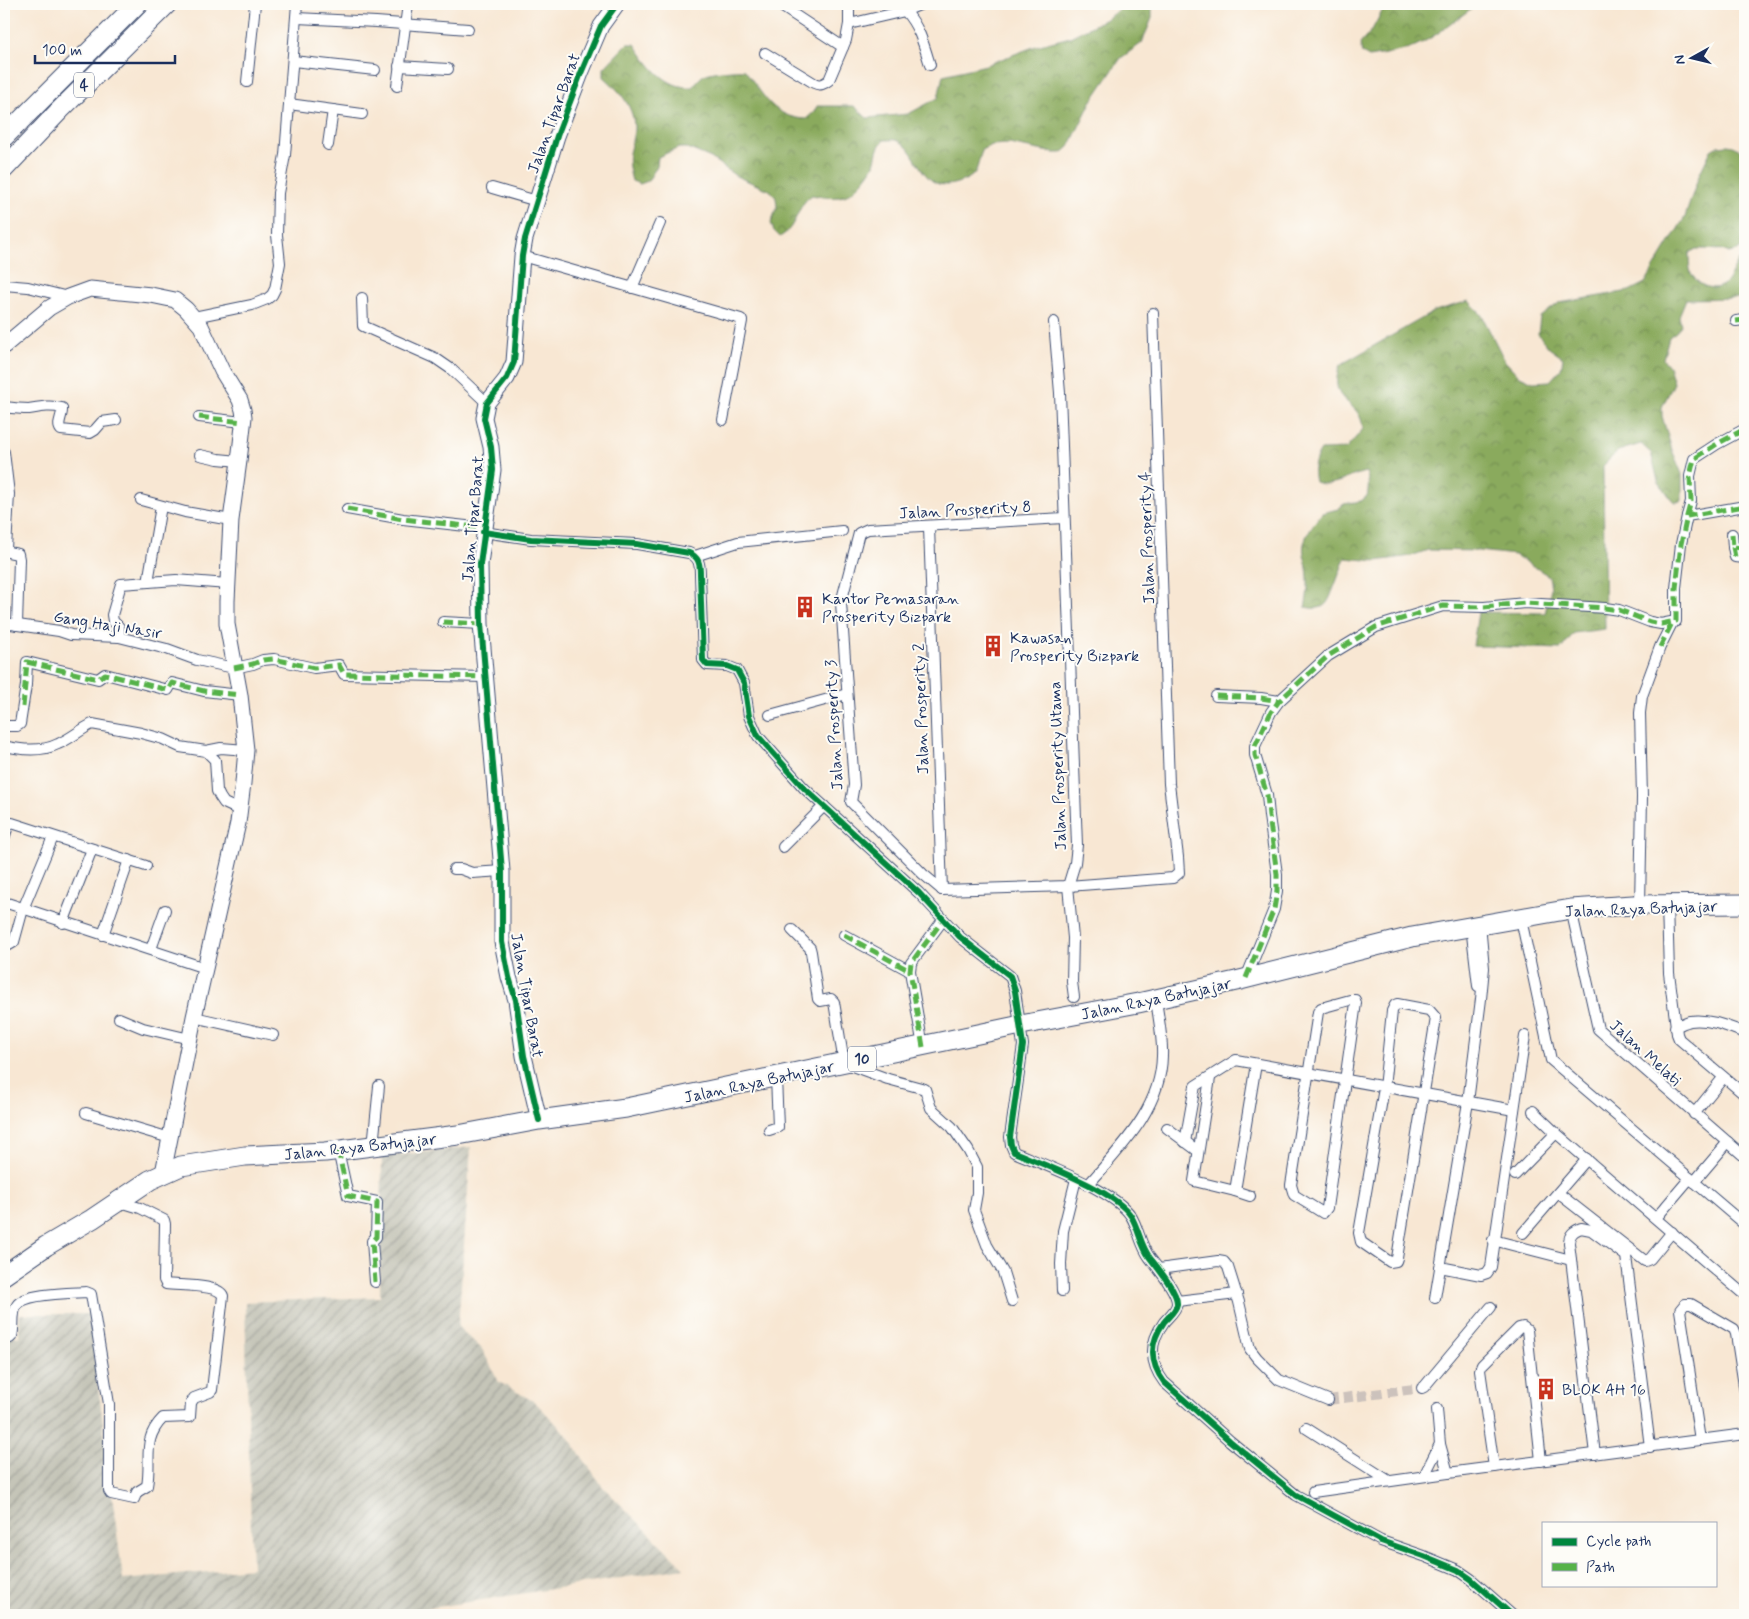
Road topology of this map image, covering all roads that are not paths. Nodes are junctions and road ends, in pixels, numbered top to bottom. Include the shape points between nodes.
1 (137, 4) edge
2 (167, 4) edge
3 (255, 4) edge
4 (298, 4) edge
5 (408, 4) edge
6 (617, 4) edge
7 (778, 4) edge
8 (849, 4) edge
9 (922, 4) edge
10 (905, 11) junction
11 (297, 18) junction
12 (849, 24) junction
13 (406, 25) junction
14 (468, 29) dead end
15 (843, 47) junction
16 (765, 53) dead end
17 (293, 61) junction
18 (930, 65) dead end
19 (399, 66) junction
20 (448, 69) dead end
21 (375, 70) dead end
22 (246, 82) dead end
23 (396, 86) dead end
24 (290, 104) junction
25 (333, 110) junction
26 (362, 114) dead end
27 (4, 137) edge
28 (328, 145) dead end
29 (4, 169) edge
30 (492, 188) dead end
31 (537, 201) junction
32 (660, 222) dead end
33 (522, 256) junction
34 (4, 285) edge
35 (632, 288) junction
36 (68, 297) junction
37 (362, 298) dead end
38 (1153, 313) dead end
39 (194, 317) junction
40 (1054, 322) dead end
41 (4, 346) edge
42 (487, 403) junction
43 (4, 407) edge
44 (199, 417) dead end
45 (116, 420) dead end
46 (723, 420) dead end
47 (243, 422) junction
48 (1745, 429) edge
49 (4, 452) edge
50 (200, 455) dead end
51 (239, 461) junction
52 (141, 500) dead end
53 (161, 506) junction
54 (1745, 506) edge
55 (347, 509) dead end
56 (1686, 516) junction
57 (1064, 518) junction
58 (231, 520) junction
59 (929, 527) junction
60 (868, 529) joint
61 (484, 530) junction
62 (842, 531) dead end
63 (1732, 534) dead end
64 (1733, 547) junction
65 (1745, 548) edge
66 (696, 556) junction
67 (1745, 558) edge
68 (148, 582) junction
69 (228, 584) junction
70 (442, 622) dead end
71 (4, 623) edge
72 (1672, 623) junction
73 (481, 624) junction
74 (17, 625) junction
75 (119, 637) junction
76 (234, 668) junction
77 (486, 677) junction
78 (847, 694) junction
79 (240, 695) junction
80 (1216, 696) dead end
81 (1279, 701) junction
82 (770, 715) dead end
83 (4, 726) edge
84 (4, 746) edge
85 (246, 750) junction
86 (206, 751) junction
87 (824, 806) junction
88 (240, 810) junction
89 (53, 837) junction
90 (4, 838) edge
91 (783, 847) dead end
92 (92, 849) junction
93 (129, 860) junction
94 (146, 866) dead end
95 (454, 869) dead end
96 (502, 871) junction
97 (1068, 886) junction
98 (942, 890) junction
99 (4, 902) edge
100 (1667, 904) junction
101 (1745, 904) edge
102 (1640, 905) junction
103 (23, 909) junction
104 (1571, 909) junction
105 (165, 910) dead end
106 (1521, 919) junction
107 (943, 920) junction
108 (63, 923) junction
109 (1475, 925) junction
110 (792, 930) dead end
111 (103, 935) junction
112 (844, 935) dead end
113 (4, 945) edge
114 (151, 950) junction
115 (205, 968) junction
116 (910, 971) junction
117 (1246, 978) junction
118 (1074, 998) dead end
119 (1156, 999) junction
120 (194, 1017) junction
121 (119, 1018) dead end
122 (1021, 1025) junction
123 (1675, 1027) junction
124 (1745, 1033) edge
125 (273, 1035) dead end
126 (1524, 1036) dead end
127 (190, 1039) junction
128 (923, 1047) junction
129 (844, 1063) junction
130 (1256, 1064) junction
131 (1308, 1074) junction
132 (776, 1077) junction
133 (1210, 1078) junction
134 (1723, 1078) junction
135 (1345, 1081) junction
136 (378, 1086) dead end
137 (1384, 1088) junction
138 (1424, 1094) junction
139 (1745, 1096) edge
140 (1468, 1102) junction
141 (1514, 1110) junction
142 (1533, 1111) dead end
143 (86, 1113) dead end
144 (1694, 1114) junction
145 (538, 1120) junction
146 (1167, 1128) dead end
147 (769, 1130) dead end
148 (1556, 1133) junction
149 (170, 1138) junction
150 (1185, 1142) junction
151 (1728, 1142) junction
152 (373, 1146) junction
153 (338, 1150) junction
154 (1198, 1151) junction
155 (1745, 1157) edge
156 (1587, 1159) junction
157 (163, 1173) junction
158 (1516, 1175) dead end
159 (1076, 1179) junction
160 (1692, 1180) junction
161 (1088, 1185) junction
162 (1235, 1191) junction
163 (1558, 1193) junction
164 (1250, 1196) dead end
165 (117, 1201) junction
166 (1656, 1218) junction
167 (1745, 1225) edge
168 (1672, 1232) junction
169 (1523, 1234) dead end
170 (1493, 1240) junction
171 (1571, 1260) junction
172 (1440, 1267) junction
173 (1159, 1269) junction
174 (4, 1275) edge
175 (375, 1282) dead end
176 (1062, 1290) dead end
177 (1237, 1294) junction
178 (1745, 1294) edge
179 (1435, 1298) dead end
180 (1012, 1301) dead end
181 (1177, 1301) junction
182 (1491, 1307) dead end
183 (4, 1339) edge
184 (1422, 1388) tunnel mouth
185 (1745, 1392) edge
186 (1328, 1400) tunnel mouth
187 (1437, 1410) dead end
188 (1306, 1428) dead end
189 (1745, 1434) edge
190 (1700, 1440) junction
191 (1440, 1444) junction
192 (1650, 1447) junction
193 (1595, 1454) junction
194 (1541, 1461) junction
195 (1494, 1467) junction
196 (1448, 1472) junction
197 (1424, 1476) junction
198 (1389, 1480) junction
199 (1313, 1492) dead end
200 (1512, 1615) edge

1 - 27 highway, 4
2 - 29 highway, 4
3 - 22 street
4 - 11 street
5 - 13 street
6 - 31 street, Jalan Tipar Barat via 601,26 581,73
7 - 15 street
8 - 12 street
9 - 10 street
10 - 12 street
10 - 18 street via 914,20
11 - 13 street
11 - 17 street
12 - 15 street
13 - 14 street
13 - 19 street
15 - 16 street via 829,80 821,84 814,83
17 - 21 street
17 - 24 street
19 - 20 street
19 - 23 street
24 - 25 street
24 - 39 street via 278,194 280,263 275,289 267,299 252,305
25 - 26 street
25 - 28 street
30 - 31 street
31 - 33 street, Jalan Tipar Barat
32 - 35 street
33 - 35 street
33 - 42 street, Jalan Tipar Barat via 514,362 507,378
34 - 36 street
35 - 46 street via 741,320
36 - 39 street via 90,289 151,295 175,300
36 - 41 street via 49,308
37 - 42 street via 363,326 435,358
38 - 97 street, Jalan Prosperity 4 via 1169,784 1179,873 1173,878
39 - 47 street via 207,335 222,371 242,404
40 - 57 street, Jalan Prosperity Utama
42 - 61 street, Jalan Tipar Barat via 484,418 493,470
43 - 45 street via 62,408 59,428 70,431 92,432 102,422
44 - 47 street
47 - 51 street
48 - 56 street via 1694,459 1690,476 1691,502
49 - 74 street via 9,494 6,549 18,554 19,559
50 - 51 street
51 - 58 street
52 - 53 street
53 - 58 street
53 - 68 street
54 - 56 street
55 - 61 street
56 - 72 street via 1676,588 1677,620
57 - 59 street, Jalan Prosperity 8
57 - 97 street, Jalan Prosperity Utama via 1077,845
58 - 69 street
59 - 60 street, Jalan Prosperity 8
59 - 98 street, Jalan Prosperity 2
60 - 78 street, Jalan Prosperity 3 via 858,533 841,603
61 - 66 street via 531,539 637,544
61 - 73 street, Jalan Tipar Barat via 480,564
62 - 66 street via 738,542
63 - 64 street
64 - 65 street
64 - 67 street via 1736,557
66 - 87 street via 700,564 703,660 707,665 727,666 740,674 758,736
68 - 69 street via 176,580
68 - 75 street via 121,584 112,615 119,627
69 - 76 street via 228,624
70 - 73 street
71 - 74 street, Gang Haji Nasir
72 - 81 street via 1650,622 1605,608 1525,603 1443,606 1376,627 1328,656
72 - 102 street via 1655,658 1642,696 1640,713
73 - 77 street, Jalan Tipar Barat
74 - 75 street, Gang Haji Nasir via 71,635
75 - 76 street, Gang Haji Nasir
76 - 77 street via 274,659 314,668 339,665 344,674
76 - 79 street
77 - 96 street, Jalan Tipar Barat
78 - 82 street
78 - 98 street, Jalan Prosperity 3 via 854,785 851,802
79 - 83 street via 172,683 168,690 105,674 98,679 27,662 20,724
79 - 85 street
80 - 81 street
81 - 117 street via 1255,746 1267,795 1277,891 1274,909
84 - 86 street via 33,750 57,745 92,724 141,733 180,747
85 - 86 street via 221,748
85 - 88 street
86 - 88 street via 216,760 220,797 224,803
87 - 91 street
87 - 107 street via 919,892
88 - 115 street
89 - 90 street via 12,823
89 - 92 street
89 - 103 street
92 - 93 street
92 - 108 street
93 - 94 street
93 - 111 street
95 - 96 street
96 - 145 street, Jalan Tipar Barat via 503,951 516,1000
97 - 98 street
97 - 118 street, Jalan Prosperity Utama via 1074,938
99 - 103 street
100 - 101 highway, Jalan Raya Batujajar / 10
100 - 102 highway, Jalan Raya Batujajar / 10
100 - 123 street
102 - 104 highway, Jalan Raya Batujajar / 10
103 - 108 street
103 - 113 street via 14,942
104 - 106 highway, Jalan Raya Batujajar / 10
104 - 144 street, Jalan Melati via 1597,1028
105 - 114 street
106 - 109 highway, Jalan Raya Batujajar / 10
106 - 160 street via 1551,1060
107 - 116 street via 913,958
107 - 122 street via 967,944 1010,976
108 - 111 street
109 - 117 highway, Jalan Raya Batujajar / 10 via 1412,937
109 - 140 street via 1484,968
110 - 129 street via 812,952 818,999 834,1002
111 - 114 street
112 - 116 street
114 - 115 street
115 - 120 street
116 - 128 street
117 - 119 highway, Jalan Raya Batujajar / 10
119 - 122 highway, Jalan Raya Batujajar / 10
119 - 161 street via 1162,1054 1161,1074 1155,1091 1138,1126
120 - 125 street
120 - 127 street
121 - 127 street via 143,1028
122 - 128 highway, Jalan Raya Batujajar / 10
122 - 159 street via 1023,1045 1010,1137 1012,1149
123 - 124 street via 1698,1021
123 - 134 street via 1679,1039
126 - 141 street
127 - 149 street
128 - 129 highway, Jalan Raya Batujajar / 10
129 - 132 highway, Jalan Raya Batujajar / 10
129 - 180 street via 925,1089 931,1108 952,1127 977,1167 974,1210 987,1245 1003,1272
130 - 131 street
130 - 133 street via 1236,1060
130 - 162 street
131 - 135 street
131 - 135 street via 1320,1009 1354,1000
131 - 135 street via 1291,1185 1294,1195 1323,1213 1327,1208
132 - 145 highway, Jalan Raya Batujajar / 10 via 626,1108
132 - 147 street via 778,1127
133 - 150 street via 1194,1087
133 - 154 street
134 - 139 street
134 - 144 street
135 - 137 street
136 - 152 street
137 - 138 street
137 - 138 street via 1392,1011 1395,1004 1400,1004 1429,1010 1436,1018
137 - 138 street via 1359,1238 1390,1262 1397,1258
138 - 140 street
140 - 141 street
140 - 172 street
141 - 170 street
142 - 148 street
143 - 149 street
144 - 151 street, Jalan Melati
145 - 152 highway, Jalan Raya Batujajar / 10
146 - 150 street
148 - 156 street
148 - 158 street
149 - 157 street
150 - 154 street
151 - 155 street, Jalan Melati
151 - 160 street
152 - 153 highway, Jalan Raya Batujajar / 10
153 - 157 highway, Jalan Raya Batujajar / 10 via 245,1156 182,1166
153 - 175 street via 348,1196 377,1202 376,1237 372,1241
154 - 162 street via 1194,1182
156 - 163 street
156 - 166 street
157 - 165 highway, Jalan Raya Batujajar / 10
159 - 161 street
159 - 176 street via 1063,1231
160 - 166 street
160 - 167 street
161 - 173 street via 1111,1196 1130,1216 1145,1252
162 - 164 street
163 - 168 street via 1645,1261
163 - 169 street
165 - 174 highway, Jalan Raya Batujajar / 10
165 - 183 street via 164,1220 166,1284 204,1287 220,1291 223,1296 212,1390 194,1398 190,1417 163,1418 153,1431 149,1440 147,1486 137,1492 134,1499 109,1491 109,1404 91,1294 47,1295 22,1300 14,1314 12,1336
166 - 168 street
168 - 178 street
170 - 171 street
170 - 172 street via 1491,1267 1484,1275
171 - 192 street via 1569,1239 1581,1228 1591,1230 1626,1256
171 - 193 street
172 - 179 street
173 - 177 street via 1224,1262
173 - 181 street
177 - 181 street
177 - 186 street via 1250,1348 1256,1358 1279,1380
181 - 200 street via 1176,1308 1158,1333 1152,1352 1156,1371 1177,1395 1296,1494 1380,1541 1458,1570
182 - 184 street
185 - 190 street via 1736,1331 1691,1304 1685,1304 1680,1310
187 - 191 street
188 - 198 street
189 - 190 street
190 - 192 street
191 - 196 street
191 - 197 street
192 - 193 street
193 - 194 street
194 - 195 street
194 - 195 street via 1527,1330 1523,1327 1480,1370
195 - 196 street
196 - 197 street
197 - 198 street
198 - 199 street

